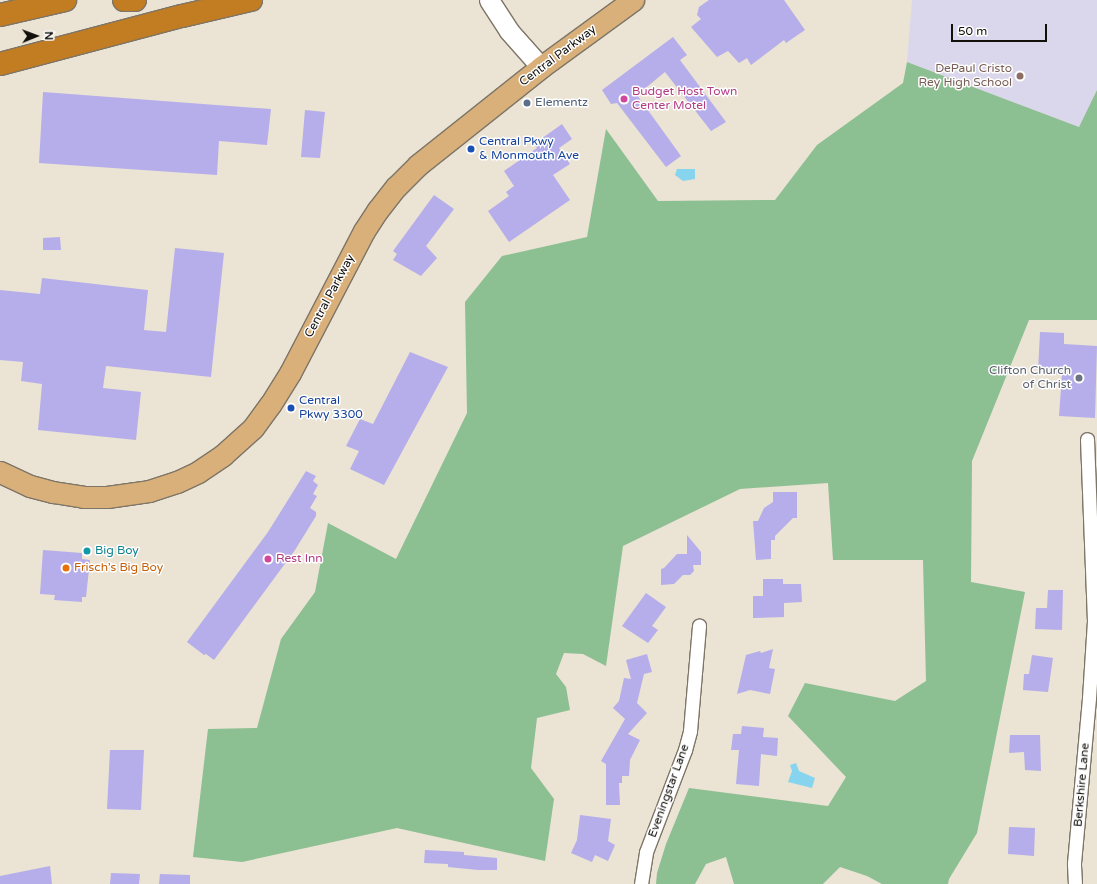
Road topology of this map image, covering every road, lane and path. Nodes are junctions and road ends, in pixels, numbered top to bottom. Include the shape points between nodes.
1 (65, 0) edge
2 (124, 0) edge
3 (135, 0) edge
4 (251, 0) edge
5 (489, 0) edge
6 (633, 0) edge
7 (0, 15) edge
8 (0, 64) edge
9 (541, 67) junction
10 (1088, 439) dead end
11 (0, 472) edge
12 (699, 625) dead end
13 (1093, 694) edge
14 (641, 884) edge
15 (1075, 884) edge

1 - 7 highway
2 - 3 highway
4 - 8 highway
5 - 9 street via 509,31
6 - 9 main road, Central Parkway
9 - 11 main road, Central Parkway via 418,165 396,187 364,231 270,405 253,428 223,455 198,472 177,482 143,492 107,497 83,497 53,492 30,486
10 - 13 street, Berkshire Lane via 1094,621
12 - 14 street, Eveningstar Lane via 690,731 646,852
13 - 15 street, Berkshire Lane via 1074,864

